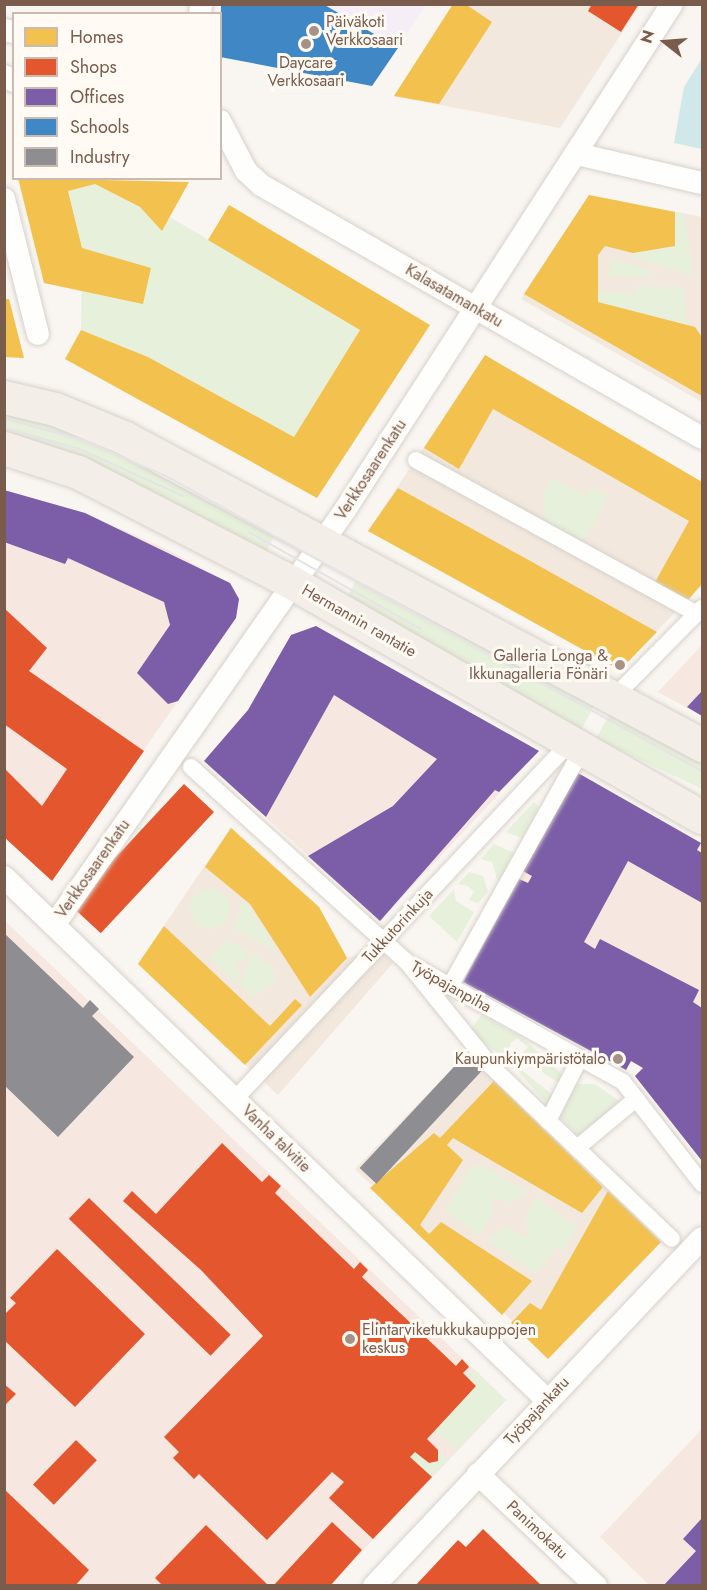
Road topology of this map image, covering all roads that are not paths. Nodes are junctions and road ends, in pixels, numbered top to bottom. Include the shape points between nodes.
1 (672, 4) edge
2 (222, 129) edge
3 (577, 154) junction
4 (702, 183) edge
5 (4, 199) edge
6 (477, 308) junction
7 (38, 334) dead end
8 (4, 397) edge
9 (702, 438) edge
10 (4, 448) edge
11 (416, 460) dead end
12 (324, 541) junction
13 (291, 582) junction
14 (700, 611) edge
15 (624, 687) dead end
16 (702, 746) edge
17 (561, 752) dead end
18 (576, 761) dead end
19 (191, 767) dead end
20 (702, 817) edge
21 (4, 877) edge
22 (54, 925) junction
23 (384, 941) junction
24 (406, 961) junction
25 (450, 986) junction
26 (580, 1058) junction
27 (234, 1099) junction
28 (636, 1099) junction
29 (548, 1121) junction
30 (577, 1148) junction
31 (702, 1184) edge
32 (702, 1238) edge
33 (672, 1239) dead end
34 (547, 1400) junction
35 (478, 1474) junction
36 (374, 1586) edge
37 (596, 1586) edge

1 - 3 street, Verkkosaarenkatu
2 - 6 street, Kalasatamankatu via 261,186
3 - 4 street
3 - 6 street, Verkkosaarenkatu
5 - 7 street
6 - 9 street, Kalasatamankatu
6 - 12 street, Verkkosaarenkatu
8 - 12 main road via 93,422
10 - 13 main road, Hermannin rantatie via 78,472
11 - 14 street
12 - 13 street, Verkkosaarenkatu
12 - 16 main road
13 - 20 main road, Hermannin rantatie
13 - 22 street, Verkkosaarenkatu
14 - 15 street
17 - 23 street, Tukkutorinkuja
18 - 25 street
19 - 23 street
21 - 22 street, Vanha talvitie
22 - 27 street, Vanha talvitie
23 - 24 street
23 - 27 street, Tukkutorinkuja
24 - 25 street, Työpajanpiha
24 - 29 street, Työpajanpiha via 491,1066
25 - 26 street, Työpajanpiha
26 - 28 street, Työpajanpiha via 623,1082
26 - 29 street
27 - 34 street, Vanha talvitie
28 - 30 street
28 - 31 street, Työpajanpiha
29 - 30 street, Työpajanpiha
30 - 33 street, Työpajanpiha
32 - 34 street, Työpajankatu
34 - 35 street, Työpajankatu
35 - 36 street, Työpajankatu
35 - 37 street, Panimokatu

